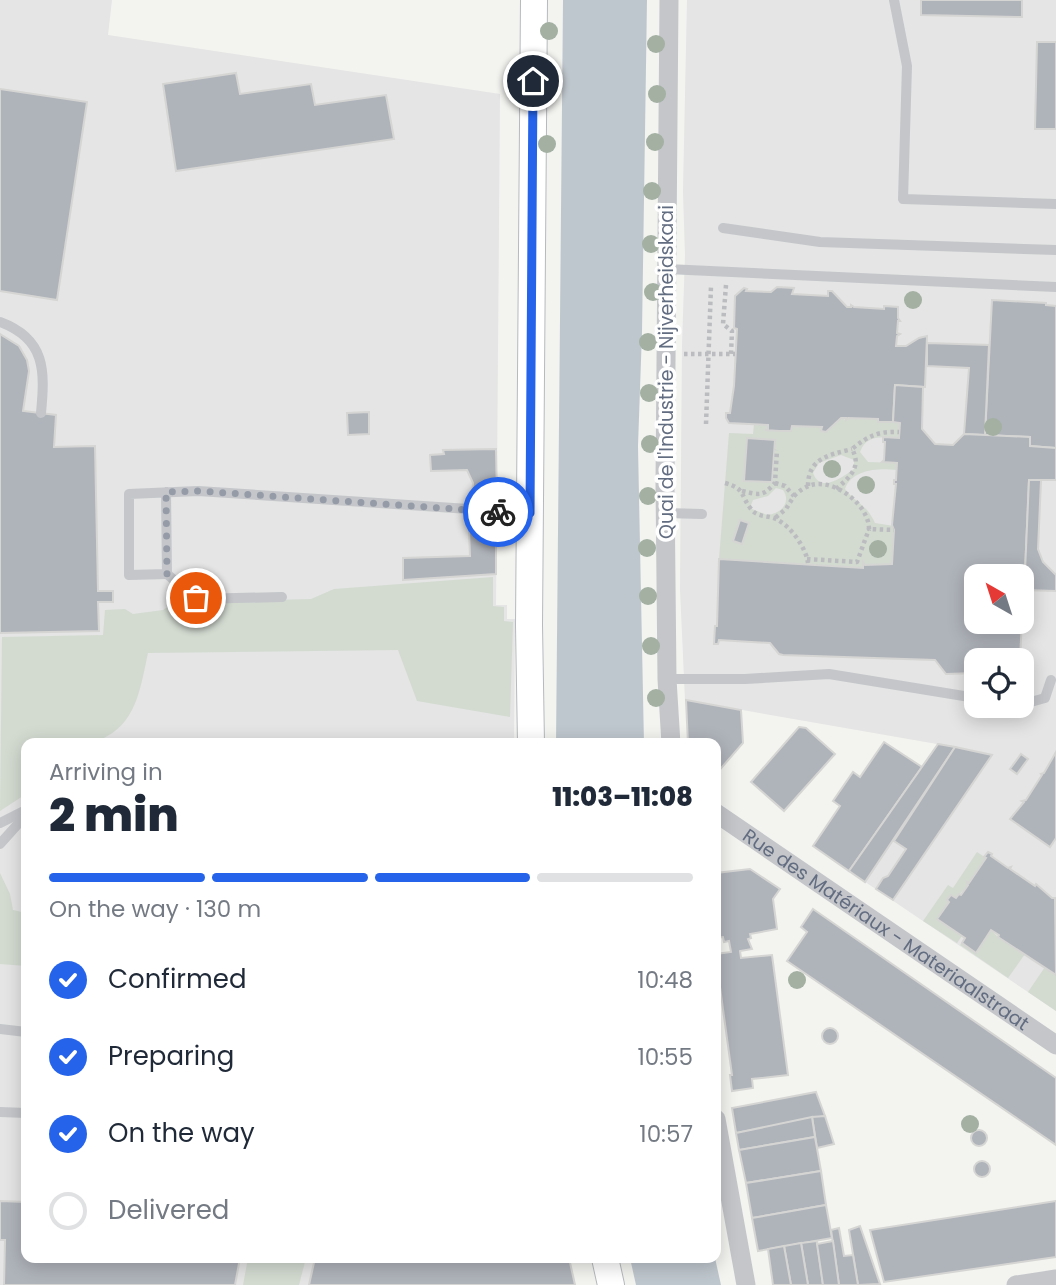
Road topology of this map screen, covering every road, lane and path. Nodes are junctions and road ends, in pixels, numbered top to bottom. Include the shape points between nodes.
1 (534, 0) edge
2 (669, 0) edge
3 (894, 0) edge
4 (1056, 204) edge
5 (723, 228) dead end
6 (1056, 250) edge
7 (667, 269) junction
8 (712, 271) junction
9 (727, 272) junction
10 (1056, 287) edge
11 (0, 322) edge
12 (666, 354) junction
13 (709, 354) junction
14 (41, 413) dead end
15 (706, 424) dead end
16 (899, 432) dead end
17 (852, 449) junction
18 (777, 450) dead end
19 (725, 483) dead end
20 (775, 483) junction
21 (808, 486) junction
22 (836, 489) junction
23 (742, 491) junction
24 (166, 492) junction
25 (794, 496) junction
26 (530, 513) junction
27 (665, 513) junction
28 (702, 514) dead end
29 (775, 518) junction
30 (869, 529) junction
31 (894, 530) dead end
32 (167, 574) junction
33 (282, 597) dead end
34 (667, 679) junction
35 (1051, 680) dead end
36 (964, 696) edge
37 (1034, 701) edge
38 (531, 738) edge
39 (671, 738) edge
40 (21, 814) edge
41 (721, 816) edge
42 (21, 818) edge
43 (0, 823) edge
44 (0, 844) edge
45 (0, 1029) edge
46 (21, 1031) edge
47 (1056, 1045) edge
48 (0, 1112) edge
49 (21, 1113) edge
50 (721, 1147) edge
51 (606, 1263) edge
52 (1056, 1279) edge
53 (611, 1285) edge
54 (746, 1285) edge
55 (1016, 1285) edge

1 - 26 street
2 - 7 street, Quai de l'Industrie - Nijverheidskaai
3 - 4 lane via 907,66 903,199
5 - 6 lane via 820,242
7 - 8 lane
7 - 12 street, Quai de l'Industrie - Nijverheidskaai
8 - 9 lane
8 - 13 path
9 - 10 lane
9 - 13 path via 723,324 732,331 733,354
11 - 14 lane via 14,327 36,349 43,365
12 - 13 path
12 - 27 street, Quai de l'Industrie - Nijverheidskaai
13 - 15 path
16 - 17 path via 880,431
17 - 21 path via 817,461
17 - 22 path via 856,468
18 - 20 path
19 - 23 path
20 - 23 path via 758,495
20 - 25 path
21 - 22 path
21 - 25 path
22 - 30 path via 863,508
23 - 29 path via 758,515
24 - 26 lane
24 - 32 lane
24 - 32 lane via 129,494 129,575
25 - 29 path
26 - 38 street
27 - 28 lane
27 - 34 street, Quai de l'Industrie - Nijverheidskaai
29 - 30 path via 800,542 808,561 857,562
30 - 31 path
32 - 33 lane via 196,598
34 - 36 lane via 829,674
34 - 39 street, Quai de l'Industrie - Nijverheidskaai
35 - 37 lane via 1045,698
40 - 43 lane
41 - 47 street, Rue des Matériaux - Materiaalstraat
42 - 44 lane
45 - 46 lane
48 - 49 lane
50 - 54 street
51 - 53 street
52 - 55 street

